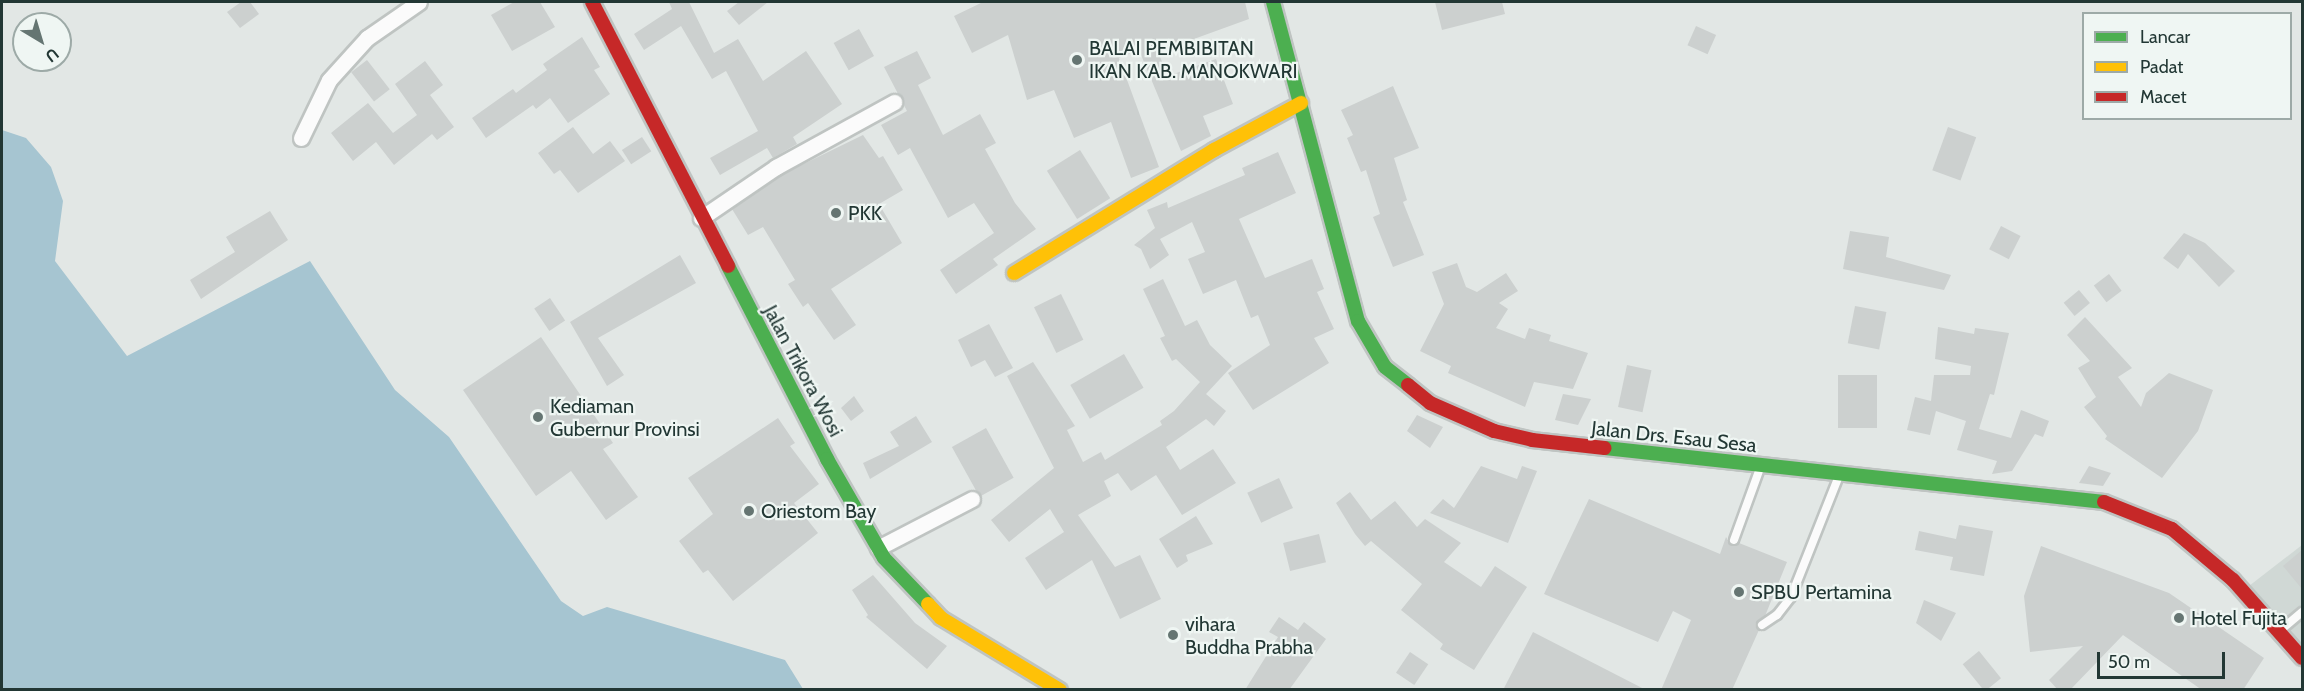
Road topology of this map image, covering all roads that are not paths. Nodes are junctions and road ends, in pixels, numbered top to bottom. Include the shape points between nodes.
1 (419, 2) edge
2 (592, 2) edge
3 (1273, 2) edge
4 (894, 102) dead end
5 (1300, 103) junction
6 (301, 138) dead end
7 (701, 218) junction
8 (1014, 273) dead end
9 (1761, 466) junction
10 (1839, 474) junction
11 (972, 500) dead end
12 (1734, 540) dead end
13 (878, 548) junction
14 (2302, 612) edge
15 (1762, 625) dead end
16 (2279, 631) junction
17 (2302, 658) edge
18 (1060, 690) edge

1 - 6 street via 367,38 329,80
2 - 7 main road, Jalan Trikora Wosi
3 - 5 main road, Jalan Drs. Esau Sesa
4 - 7 street via 776,167
5 - 8 main road via 1214,150
5 - 9 main road, Jalan Drs. Esau Sesa via 1358,321 1375,353 1398,380 1430,403 1461,417 1532,440
7 - 13 main road, Jalan Trikora Wosi
9 - 10 main road, Jalan Drs. Esau Sesa
9 - 12 lane
10 - 15 lane via 1791,597 1777,615
10 - 16 main road, Jalan Drs. Esau Sesa via 2088,498 2130,509 2172,529 2204,554
11 - 13 street
13 - 18 main road, Jalan Trikora Wosi via 932,612
14 - 16 lane
16 - 17 main road, Jalan Drs. Esau Sesa

